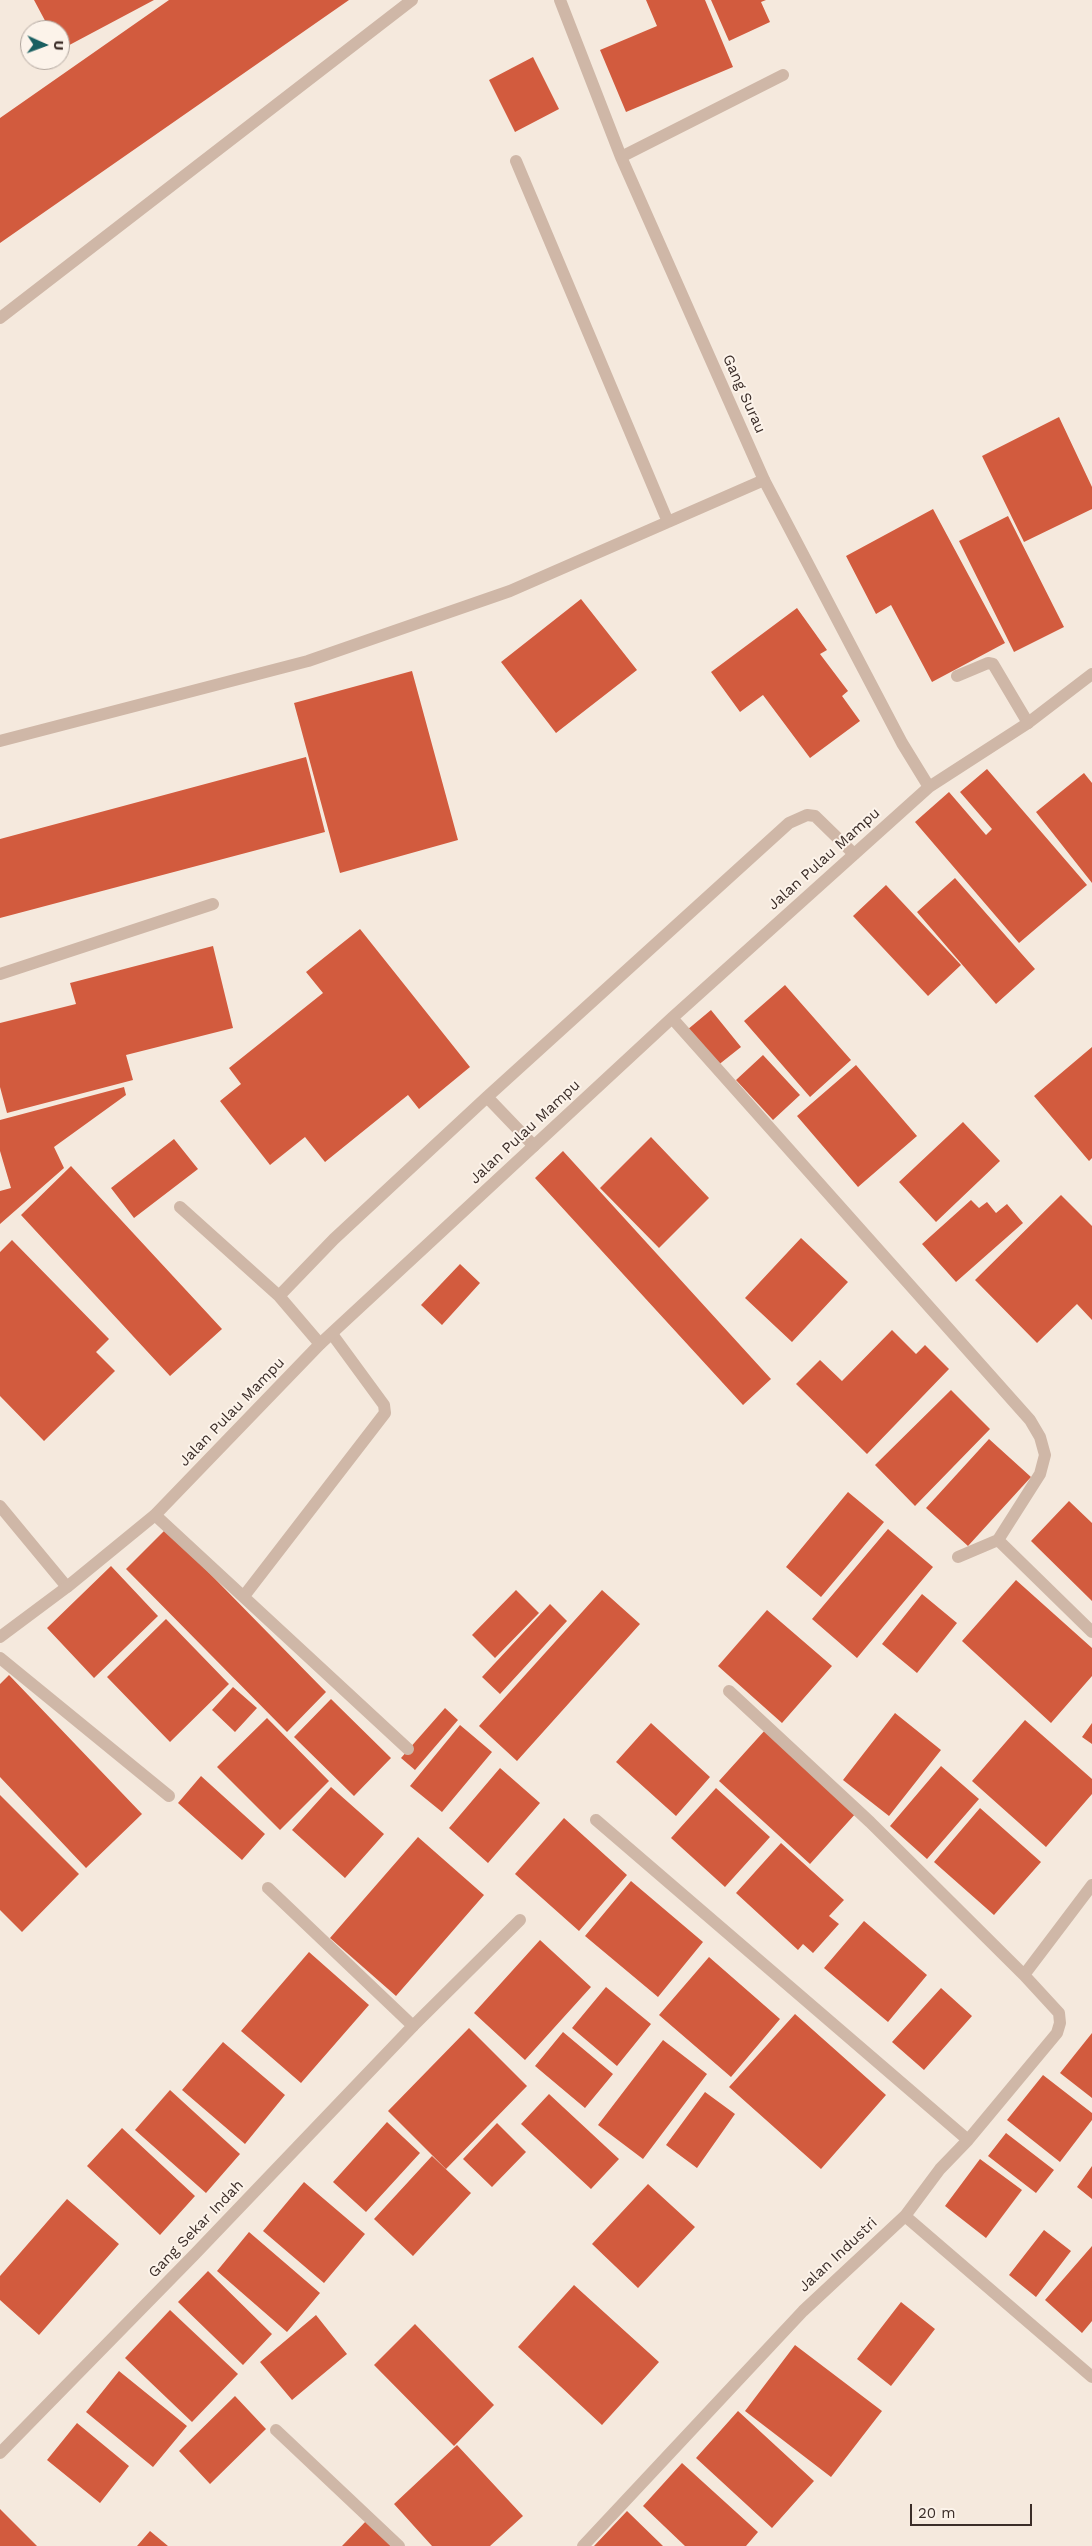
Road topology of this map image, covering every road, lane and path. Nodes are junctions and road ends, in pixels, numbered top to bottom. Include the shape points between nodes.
1 (412, 0) edge
2 (560, 0) edge
3 (783, 76) dead end
4 (621, 158) junction
5 (516, 161) dead end
6 (0, 318) edge
7 (764, 480) junction
8 (668, 522) junction
9 (1092, 674) edge
10 (957, 676) dead end
11 (1028, 723) junction
12 (0, 741) edge
13 (929, 788) junction
14 (854, 854) junction
15 (213, 904) dead end
16 (0, 974) edge
17 (672, 1018) junction
18 (487, 1097) junction
19 (534, 1146) junction
20 (180, 1206) dead end
21 (279, 1296) junction
22 (332, 1334) junction
23 (320, 1344) junction
24 (0, 1506) edge
25 (154, 1515) junction
26 (998, 1540) junction
27 (958, 1557) dead end
28 (67, 1587) junction
29 (244, 1596) junction
30 (1092, 1632) edge
31 (0, 1637) edge
32 (0, 1658) edge
33 (729, 1692) dead end
34 (408, 1750) dead end
35 (169, 1796) dead end
36 (596, 1820) dead end
37 (1092, 1885) edge
38 (268, 1888) dead end
39 (520, 1920) dead end
40 (1024, 1975) junction
41 (413, 2026) junction
42 (968, 2140) junction
43 (905, 2216) junction
44 (1092, 2376) edge
45 (276, 2430) dead end
46 (0, 2452) edge
47 (399, 2546) edge
48 (583, 2546) edge

1 - 6 street
2 - 4 street, Gang Surau
3 - 4 street
4 - 7 street, Gang Surau
5 - 8 street
7 - 8 street
7 - 13 street, Gang Surau via 902,743
8 - 12 street via 510,591 308,661
9 - 11 street, Jalan Pulau Mampu
10 - 11 street via 988,663 993,664
11 - 13 street, Jalan Pulau Mampu
13 - 14 street, Jalan Pulau Mampu
14 - 17 street, Jalan Pulau Mampu
14 - 18 street via 815,816 806,815 789,823
15 - 16 street
17 - 19 street, Jalan Pulau Mampu
17 - 26 street via 1035,1429 1045,1455 1040,1474
18 - 19 street
18 - 21 street via 334,1239
19 - 22 street, Jalan Pulau Mampu
20 - 21 street
21 - 23 street
22 - 23 street, Jalan Pulau Mampu
22 - 29 street via 386,1413
23 - 25 street, Jalan Pulau Mampu
24 - 28 street
25 - 28 street, Jalan Pulau Mampu
25 - 29 street
26 - 27 street
26 - 30 street
28 - 31 street, Jalan Pulau Mampu
29 - 34 street
32 - 35 street
33 - 40 street, Jalan Industri via 870,1822
36 - 42 street
37 - 40 street
38 - 41 street
39 - 41 street, Gang Sekar Indah
40 - 42 street, Jalan Industri via 1059,2013 1057,2033
41 - 46 street, Gang Sekar Indah
42 - 43 street, Jalan Industri via 940,2169
43 - 44 street
43 - 48 street, Jalan Industri via 803,2310
45 - 47 street

